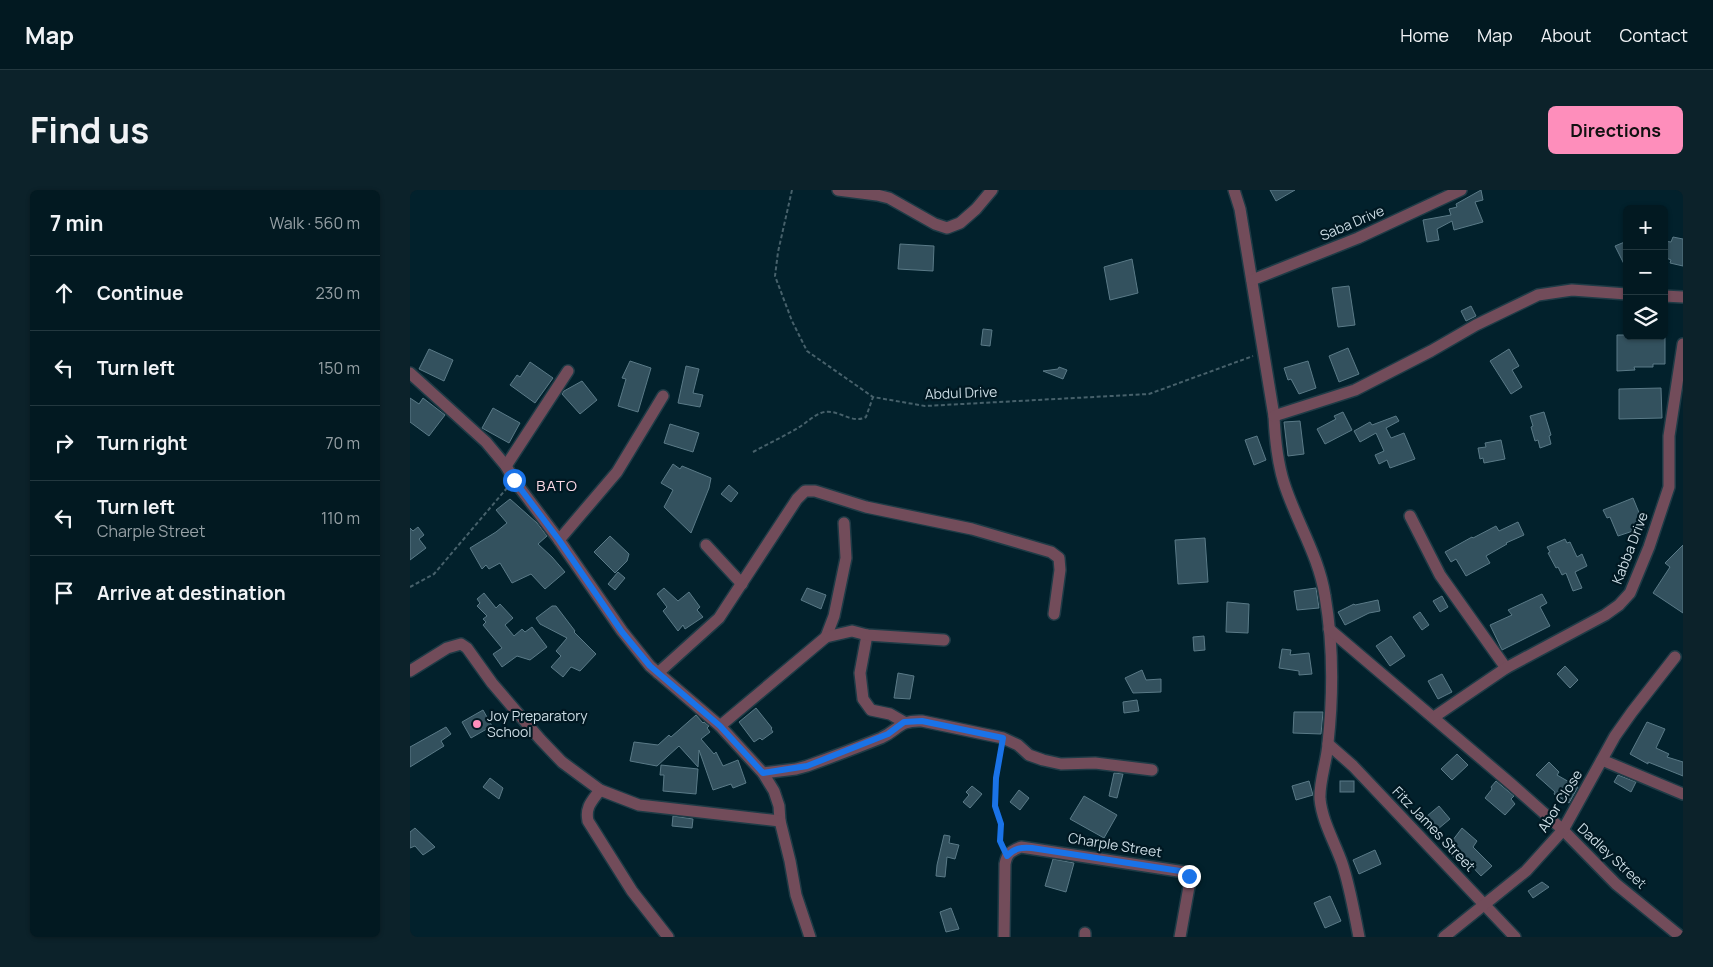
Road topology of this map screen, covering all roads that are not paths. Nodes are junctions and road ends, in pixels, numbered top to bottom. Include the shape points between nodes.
1 (838, 190) edge
2 (992, 190) edge
3 (1234, 190) edge
4 (1461, 190) edge
5 (1252, 280) junction
6 (1623, 294) edge
7 (1668, 296) edge
8 (1683, 297) edge
9 (1683, 344) edge
10 (568, 371) dead end
11 (410, 373) edge
12 (663, 396) dead end
13 (1274, 416) junction
14 (506, 466) junction
15 (1410, 516) dead end
16 (844, 523) dead end
17 (559, 540) junction
18 (706, 545) dead end
19 (742, 584) junction
20 (1054, 614) dead end
21 (1329, 629) junction
22 (826, 636) junction
23 (867, 636) junction
24 (944, 640) dead end
25 (1675, 657) dead end
26 (1506, 668) junction
27 (410, 671) edge
28 (658, 673) junction
29 (1434, 717) junction
30 (904, 722) junction
31 (720, 726) junction
32 (1328, 744) junction
33 (1602, 760) junction
34 (1152, 770) dead end
35 (763, 773) junction
36 (600, 790) junction
37 (1683, 794) edge
38 (780, 821) junction
39 (1563, 830) junction
40 (1486, 904) junction
41 (668, 937) edge
42 (810, 937) edge
43 (1004, 937) edge
44 (1180, 937) edge
45 (1358, 937) edge
46 (1444, 937) edge
47 (1515, 937) edge
48 (1681, 937) edge

1 - 2 street via 889,198 947,228 960,223
3 - 5 street
4 - 5 street, Saba Drive via 1358,238
5 - 13 street
6 - 13 street via 1572,290 1538,295 1362,387
7 - 8 street
9 - 26 street, Kabba Drive via 1669,436 1669,487 1630,593 1605,615
10 - 14 street
11 - 14 street via 486,442
12 - 17 street via 617,472
13 - 21 street via 1284,482 1318,568
14 - 17 street
15 - 26 street via 1440,576
16 - 22 street via 846,558 834,616
17 - 28 street via 622,632
18 - 19 street
19 - 20 street via 798,499 805,491 815,491 866,507 972,529 1051,552 1059,558 1060,564
19 - 28 street via 719,618
21 - 29 street, Dadley Street
21 - 32 street via 1331,698
22 - 23 street via 852,631
22 - 31 street
23 - 24 street
23 - 30 street via 860,673 862,699 871,710 890,714
25 - 33 street, Abor Close via 1632,712
26 - 29 street, Kabba Drive
27 - 36 street via 446,648 461,644 540,739 562,762
28 - 31 street
29 - 39 street, Dadley Street
30 - 34 street via 922,721 1003,738 1018,745 1028,755 1061,764 1095,763
30 - 35 street via 888,734 807,766
31 - 35 street
32 - 40 street, Fitz James Street via 1354,766
32 - 45 street via 1320,799 1349,885
33 - 37 street
33 - 39 street, Abor Close
35 - 38 street via 780,806
36 - 38 street via 639,805
36 - 41 street via 586,813 588,821 632,891
38 - 42 street via 796,895
39 - 40 street, Abor Close via 1526,871
39 - 48 street, Dadley Street via 1616,884
40 - 46 street, Abor Close
40 - 47 street, Fitz James Street
43 - 44 street, Charple Street via 1005,864 1011,851 1021,847 1185,872 1190,881

